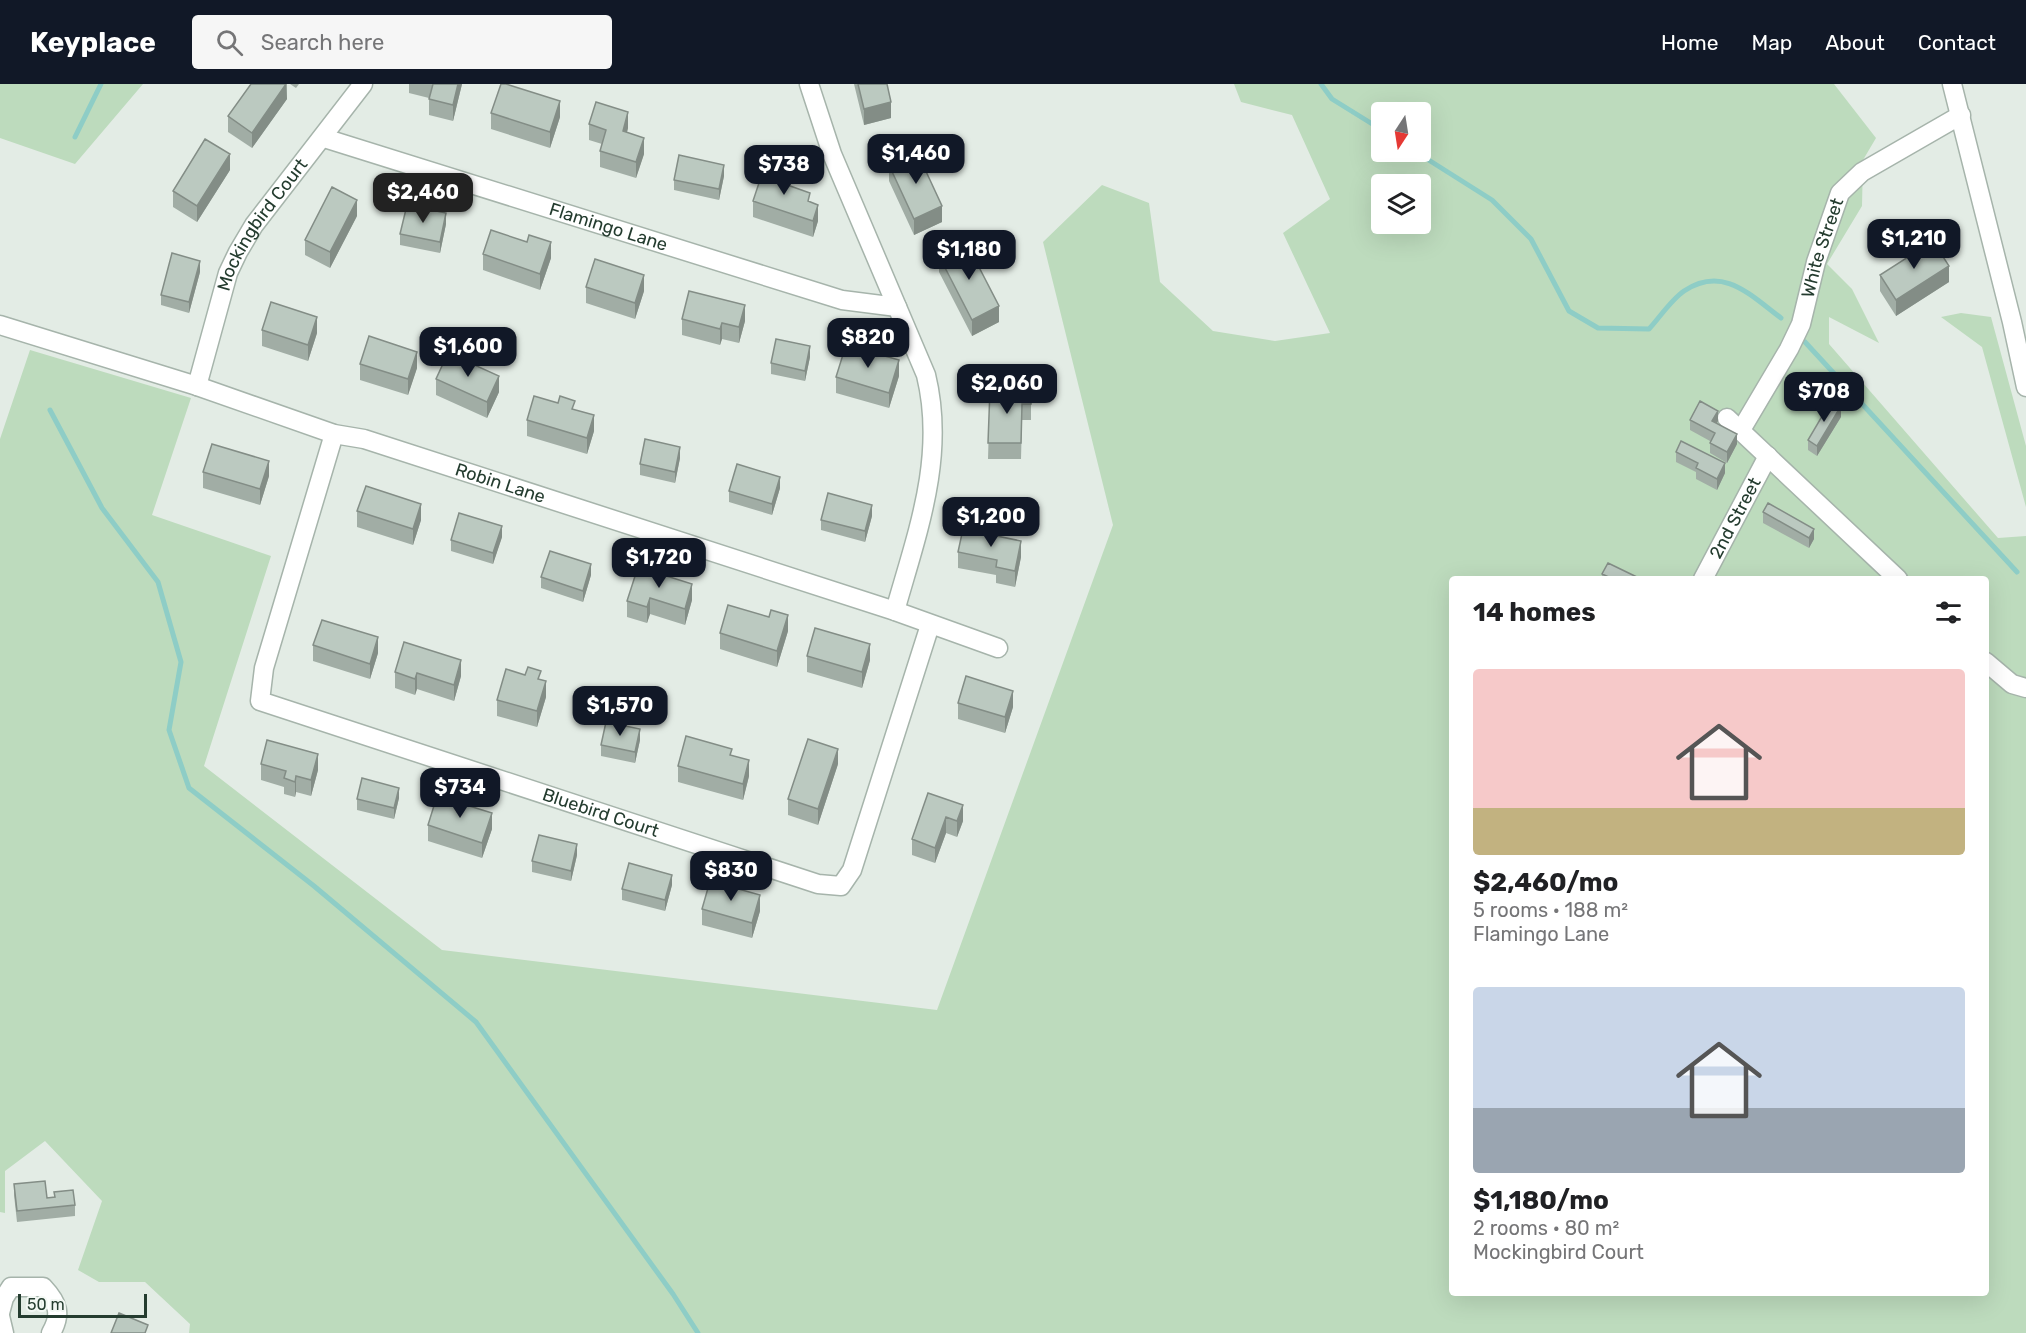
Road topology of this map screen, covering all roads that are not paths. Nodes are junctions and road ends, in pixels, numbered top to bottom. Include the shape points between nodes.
1 (363, 84) edge
2 (809, 84) edge
3 (1952, 84) edge
4 (1961, 115) junction
5 (324, 138) junction
6 (897, 307) junction
7 (0, 325) edge
8 (197, 386) junction
9 (2026, 387) edge
10 (1727, 418) dead end
11 (1741, 430) junction
12 (334, 434) junction
13 (1768, 456) junction
14 (1705, 576) edge
15 (1895, 576) edge
16 (895, 611) junction
17 (930, 625) junction
18 (998, 648) dead end
19 (1989, 665) edge
20 (2026, 688) edge
21 (0, 1315) edge
22 (4, 1333) edge
23 (51, 1333) edge

1 - 5 street, Mockingbird Court
2 - 6 street via 832,154
3 - 4 street
4 - 9 street
4 - 11 street, White Street via 1862,172 1840,193 1816,262 1801,324
5 - 6 street, Flamingo Lane via 842,300
5 - 8 street, Mockingbird Court via 254,225 238,252 228,273
6 - 16 street via 926,375 933,406 931,473
7 - 8 street, Robin Lane
8 - 12 street, Robin Lane
10 - 11 street
11 - 13 street
12 - 16 street, Robin Lane via 364,440
12 - 17 street, Bluebird Court via 264,668 260,701 818,884 841,886 852,870
13 - 14 street, 2nd Street
13 - 15 street
16 - 17 street, Robin Lane
17 - 18 street, Robin Lane
19 - 20 street via 2012,684
21 - 22 street
21 - 23 street via 11,1287 44,1287 56,1300 59,1315

